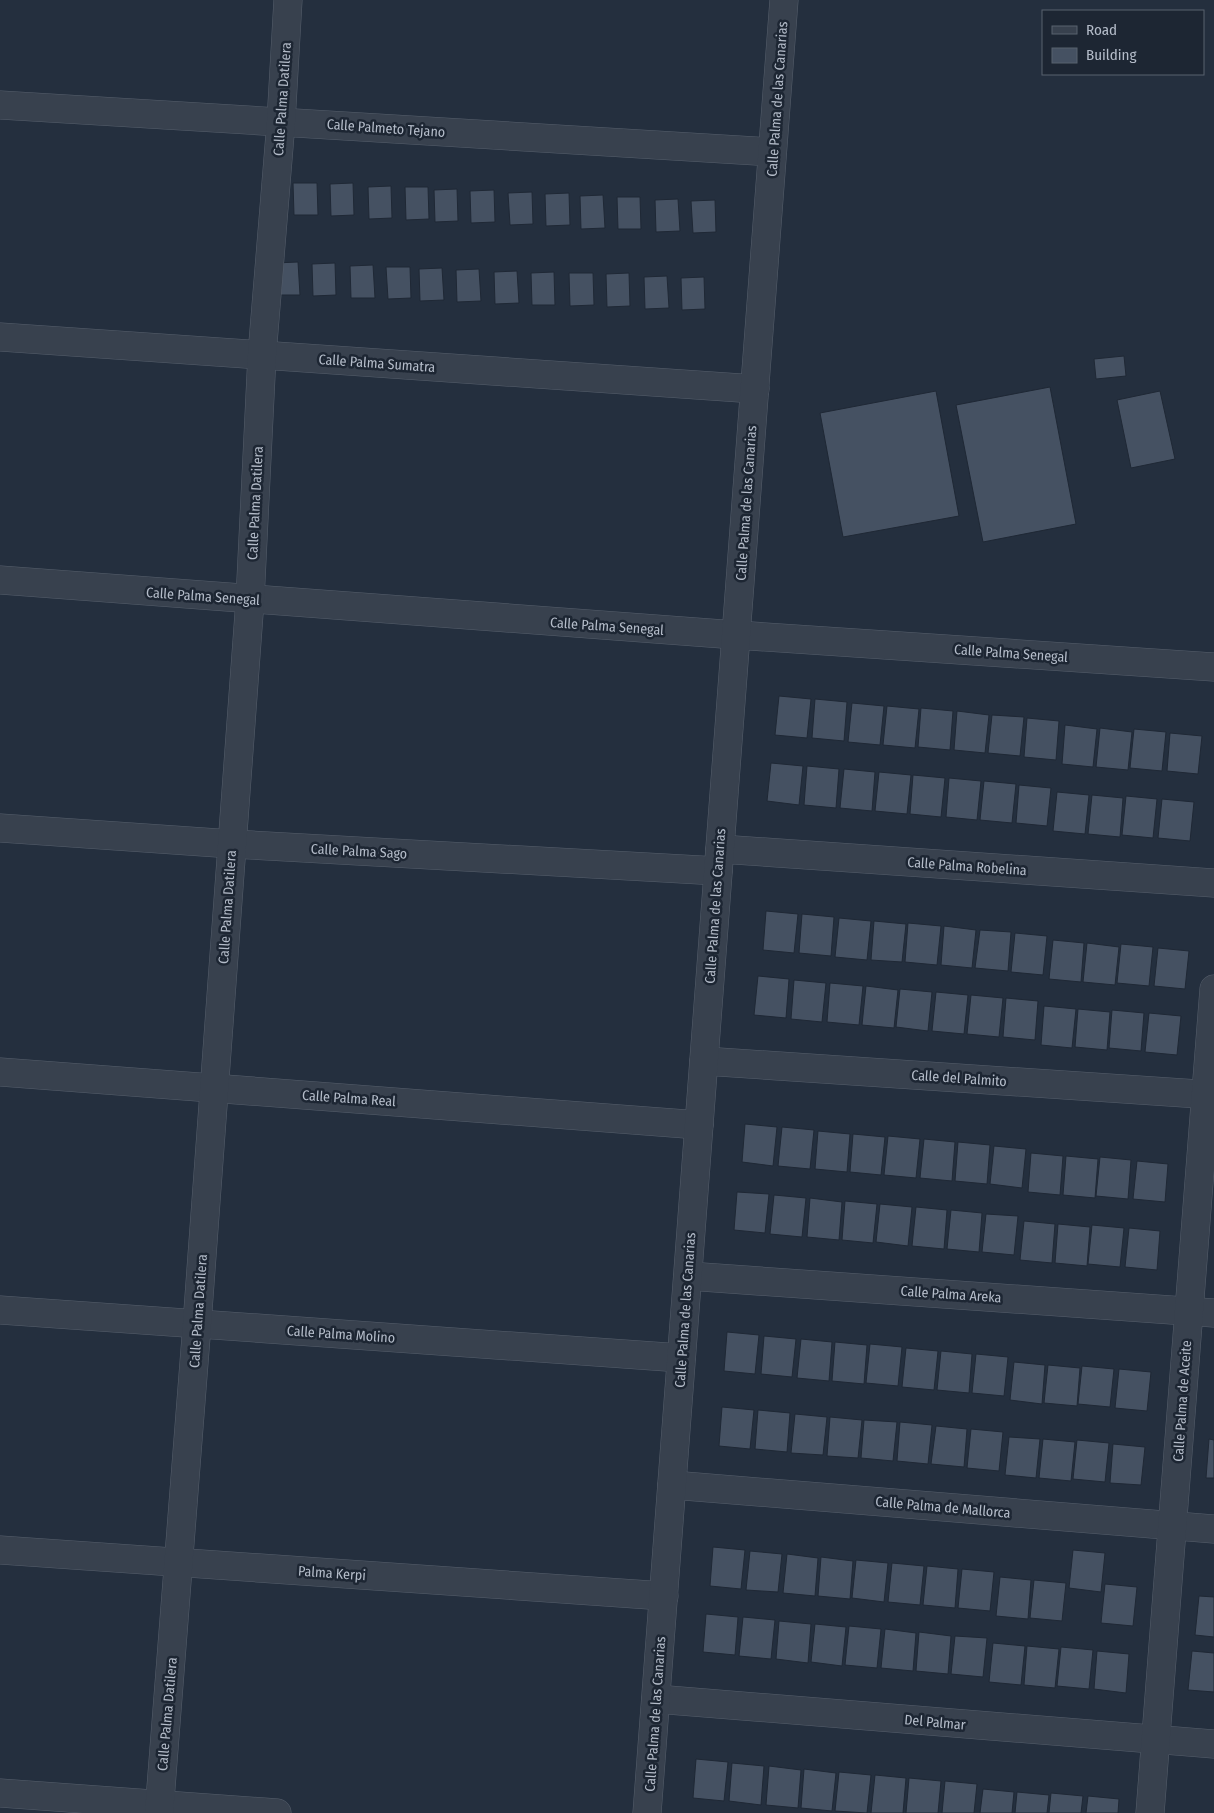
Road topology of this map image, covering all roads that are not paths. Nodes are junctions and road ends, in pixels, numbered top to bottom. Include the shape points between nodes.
1 (288, 0) edge
2 (784, 0) edge
3 (0, 106) edge
4 (281, 122) junction
5 (772, 152) junction
6 (0, 337) edge
7 (262, 355) junction
8 (755, 389) junction
9 (0, 580) edge
10 (250, 600) junction
11 (736, 635) junction
12 (1214, 667) edge
13 (0, 828) edge
14 (232, 844) junction
15 (719, 860) junction
16 (1214, 883) edge
17 (1214, 989) edge
18 (704, 1061) junction
19 (0, 1072) edge
20 (214, 1088) junction
21 (1210, 1095) edge
22 (699, 1125) junction
23 (688, 1276) junction
24 (0, 1310) edge
25 (1201, 1312) edge
26 (197, 1324) junction
27 (681, 1358) junction
28 (672, 1485) junction
29 (1172, 1526) junction
30 (1214, 1529) edge
31 (0, 1550) edge
32 (178, 1563) junction
33 (664, 1596) junction
34 (656, 1699) junction
35 (1156, 1739) junction
36 (1214, 1744) edge
37 (0, 1793) edge
38 (159, 1809) edge
39 (277, 1813) edge
40 (647, 1813) edge
41 (1150, 1813) edge

1 - 4 street, Calle Palma Datilera
2 - 5 street, Calle Palma de las Canarias
3 - 4 street, Calle Palmeto Tejano
4 - 5 street, Calle Palmeto Tejano
4 - 7 street, Calle Palma Datilera
5 - 8 street, Calle Palma de las Canarias
6 - 7 street, Calle Palma Sumatra
7 - 8 street, Calle Palma Sumatra
7 - 10 street, Calle Palma Datilera
8 - 11 street, Calle Palma de las Canarias
9 - 10 street, Calle Palma Senegal
10 - 11 street, Calle Palma Senegal
10 - 14 street, Calle Palma Datilera
11 - 12 street, Calle Palma Senegal
11 - 15 street, Calle Palma de las Canarias
13 - 14 street, Calle Palma Sago
14 - 15 street, Calle Palma Sago
14 - 20 street, Calle Palma Datilera
15 - 16 street, Calle Palma Robelina
15 - 18 street, Calle Palma de las Canarias
17 - 21 street, Calle Palma de Aceite
18 - 21 street, Calle del Palmito
18 - 22 street, Calle Palma de las Canarias
19 - 20 street, Calle Palma Real
20 - 22 street, Calle Palma Real
20 - 26 street, Calle Palma Datilera
21 - 25 street, Calle Palma de Aceite
22 - 23 street, Calle Palma de las Canarias
23 - 25 street, Calle Palma Areka
23 - 27 street, Calle Palma de las Canarias
24 - 26 street, Calle Palma Molino
25 - 29 street, Calle Palma de Aceite
26 - 27 street, Calle Palma Molino
26 - 32 street, Calle Palma Datilera
27 - 28 street, Calle Palma de las Canarias
28 - 29 street, Calle Palma de Mallorca
28 - 33 street, Calle Palma de las Canarias
29 - 30 street, Calle Palma de Mallorca
29 - 35 street, Calle Palma de Aceite
31 - 32 street, Palma Kerpi
32 - 33 street, Palma Kerpi
32 - 38 street, Calle Palma Datilera
33 - 34 street, Calle Palma de las Canarias
34 - 35 street, Del Palmar
34 - 40 street, Calle Palma de las Canarias
35 - 36 street, Del Palmar
35 - 41 street, Calle Palma de Aceite
37 - 38 street
38 - 39 street

